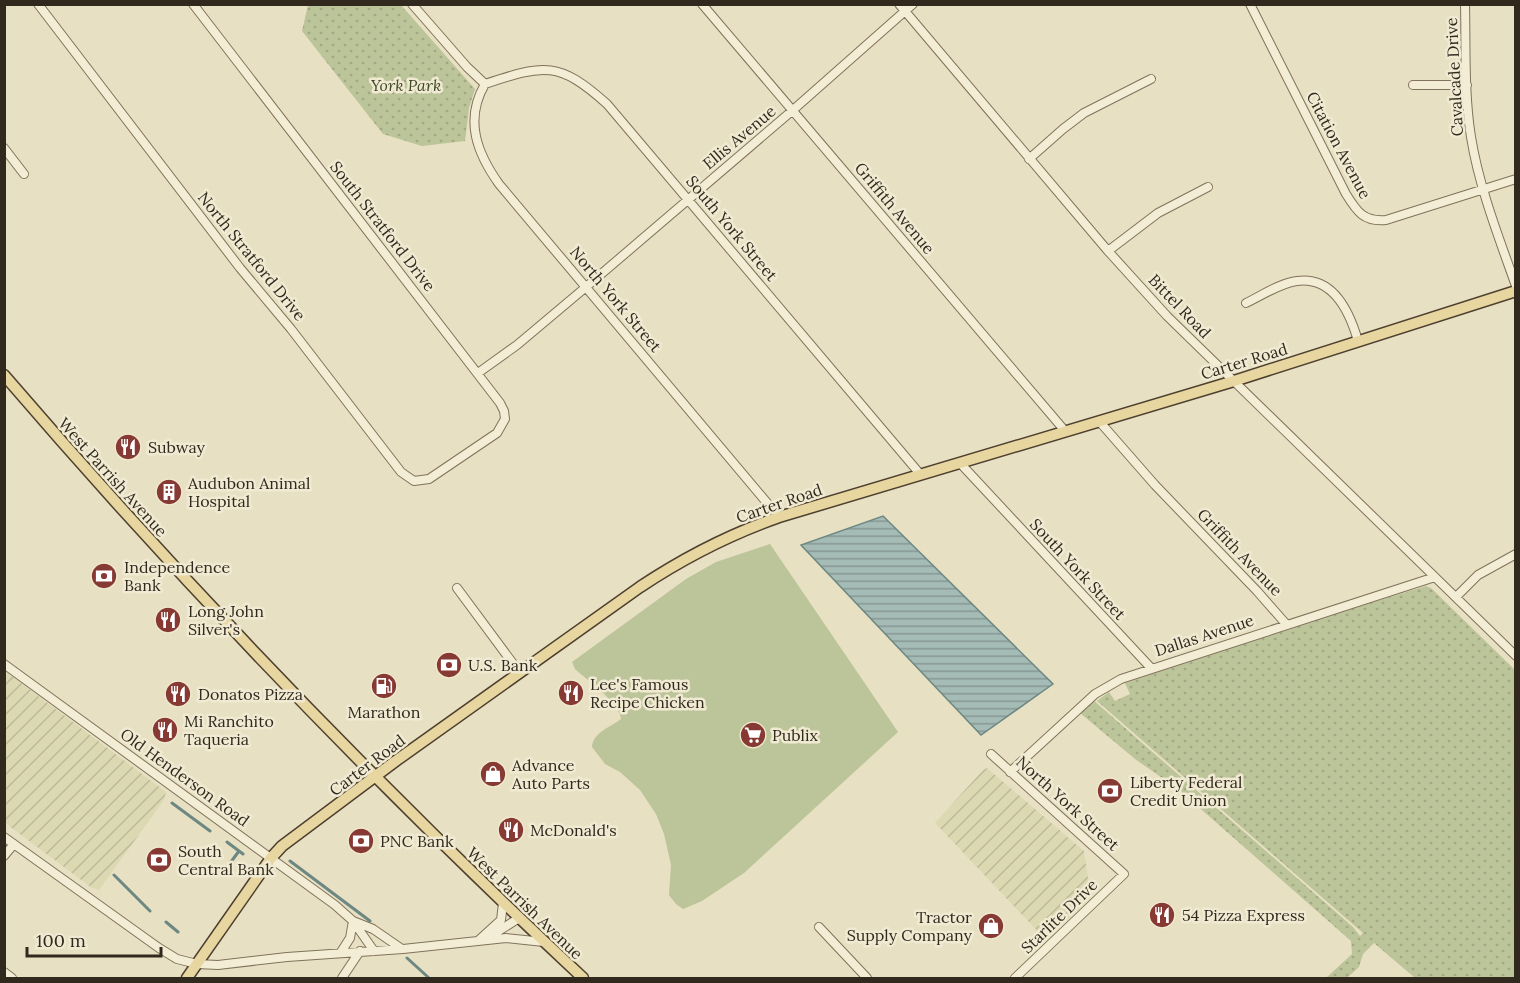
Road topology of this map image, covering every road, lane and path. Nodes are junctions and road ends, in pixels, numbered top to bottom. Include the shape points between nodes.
1 (38, 4) edge
2 (193, 4) edge
3 (412, 4) edge
4 (702, 4) edge
5 (913, 4) edge
6 (1250, 4) edge
7 (1466, 4) edge
8 (902, 8) edge
9 (1151, 79) dead end
10 (485, 84) junction
11 (1467, 85) junction
12 (1413, 86) dead end
13 (793, 111) junction
14 (4, 148) edge
15 (1029, 159) junction
16 (24, 174) dead end
17 (1515, 179) edge
18 (1208, 187) dead end
19 (1484, 188) junction
20 (689, 199) junction
21 (1108, 251) junction
22 (1515, 286) edge
23 (586, 287) junction
24 (1515, 291) edge
25 (1245, 303) dead end
26 (1358, 341) junction
27 (478, 373) junction
28 (4, 375) edge
29 (1234, 381) junction
30 (1099, 421) junction
31 (1065, 431) junction
32 (460, 460) joint
33 (960, 463) junction
34 (920, 474) junction
35 (779, 517) junction
36 (1515, 554) edge
37 (1435, 577) junction
38 (457, 588) dead end
39 (1456, 597) junction
40 (1286, 624) junction
41 (1515, 656) edge
42 (4, 664) edge
43 (1151, 668) junction
44 (520, 673) junction
45 (992, 754) dead end
46 (1010, 772) junction
47 (375, 778) junction
48 (4, 837) edge
49 (14, 844) junction
50 (4, 856) edge
51 (271, 858) junction
52 (1124, 874) joint
53 (503, 903) junction
54 (519, 918) junction
55 (353, 921) junction
56 (819, 927) dead end
57 (479, 940) junction
58 (544, 942) junction
59 (403, 949) junction
60 (360, 951) junction
61 (374, 951) junction
62 (341, 952) junction
63 (197, 964) junction
64 (4, 972) edge
65 (12, 978) edge
66 (187, 978) edge
67 (342, 978) edge
68 (583, 978) edge
69 (867, 978) edge
70 (1016, 978) edge

1 - 32 street, North Stratford Drive via 401,472 422,482
2 - 27 street, South Stratford Drive
3 - 10 street
4 - 13 street, Griffith Avenue
5 - 8 street, Ellis Avenue
6 - 19 street, Citation Avenue via 1346,194 1362,216 1386,220
7 - 11 street, Cavalcade Drive
8 - 13 street, Ellis Avenue
8 - 15 street, Bittel Road
9 - 15 street via 1084,113
10 - 20 street, South York Street via 533,69 559,72 584,84 607,104
10 - 23 street, North York Street via 475,128 479,152 499,184
11 - 12 street
11 - 19 street, Cavalcade Drive via 1472,140
13 - 20 street, Ellis Avenue
13 - 31 street, Griffith Avenue
14 - 16 street
15 - 21 street, Bittel Road
17 - 19 street
18 - 21 street via 1158,213
19 - 22 street, Cavalcade Drive
20 - 23 street, Ellis Avenue
20 - 34 street, South York Street
21 - 29 street, Bittel Road
23 - 27 street, Ellis Avenue
23 - 35 street, North York Street
24 - 26 main road, Carter Road
25 - 26 street via 1297,281 1314,282 1328,288 1342,303
26 - 29 main road, Carter Road
27 - 32 street, South Stratford Drive via 500,403 505,419 496,433
28 - 47 main road, West Parrish Avenue via 176,569
29 - 30 main road, Carter Road
29 - 37 street, Bittel Road
30 - 31 main road, Carter Road
30 - 40 street, Griffith Avenue
31 - 33 main road, Carter Road
33 - 34 main road, Carter Road
33 - 43 street, South York Street
34 - 35 main road, Carter Road
35 - 44 main road, Carter Road via 718,541 675,564
36 - 39 street via 1478,575
37 - 39 street, Bittel Road
37 - 40 street, Dallas Avenue
38 - 44 street
39 - 41 street, Bittel Road
40 - 43 street, Dallas Avenue
42 - 51 street, Old Henderson Road
43 - 46 street, Dallas Avenue via 1095,694
44 - 47 main road, Carter Road
45 - 46 street, North York Street
46 - 52 street, North York Street
47 - 51 main road, Carter Road
47 - 53 main road, West Parrish Avenue
48 - 49 street
49 - 50 street
49 - 63 street via 159,948 177,959
51 - 55 street, Old Henderson Road
51 - 63 main road, Carter Road
52 - 70 street, Starlite Drive
53 - 54 main road, West Parrish Avenue
53 - 57 street via 501,920
54 - 57 street via 493,936
54 - 58 main road, West Parrish Avenue
55 - 59 street
55 - 61 street, Old Henderson Road
55 - 62 street via 350,938
56 - 69 street
57 - 58 street via 521,938
57 - 59 street
58 - 68 main road, West Parrish Avenue
59 - 61 street
60 - 61 street
60 - 62 street
60 - 67 street
62 - 63 street
63 - 66 main road, Carter Road
64 - 65 street

